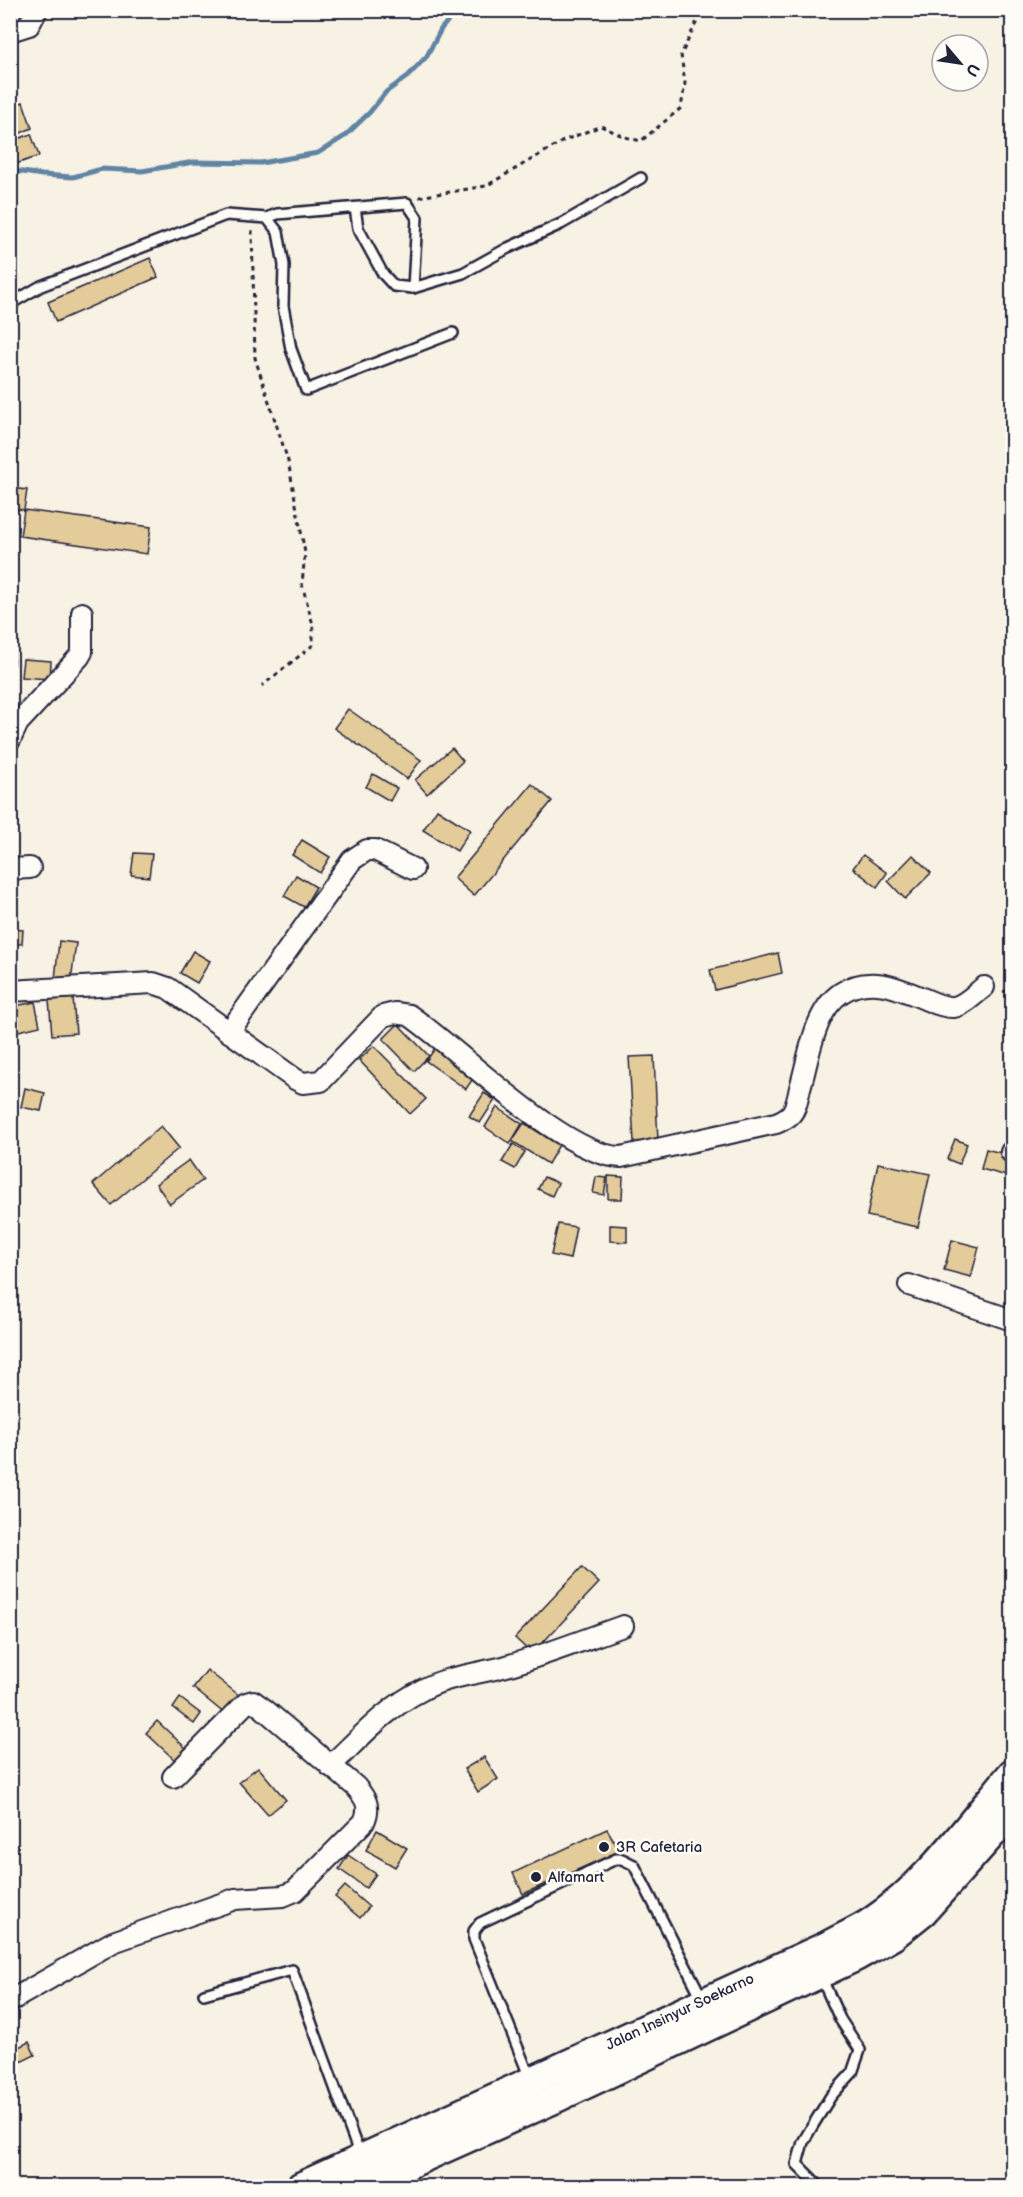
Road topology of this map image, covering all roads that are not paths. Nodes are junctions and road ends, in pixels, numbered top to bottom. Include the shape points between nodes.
1 (37, 10) edge
2 (10, 31) edge
3 (641, 178) dead end
4 (355, 208) junction
5 (267, 218) junction
6 (413, 288) junction
7 (10, 304) edge
8 (453, 333) dead end
9 (82, 613) dead end
10 (10, 740) edge
11 (413, 869) dead end
12 (984, 987) dead end
13 (10, 991) edge
14 (229, 1032) junction
15 (909, 1285) dead end
16 (1012, 1320) edge
17 (623, 1626) dead end
18 (330, 1766) junction
19 (1012, 1773) edge
20 (173, 1777) dead end
21 (1012, 1812) edge
22 (819, 1975) junction
23 (204, 1994) dead end
24 (10, 2001) edge
25 (703, 2002) junction
26 (536, 2093) junction
27 (361, 2158) junction
28 (301, 2187) edge
29 (361, 2187) edge
30 (819, 2187) edge

1 - 2 street via 29,25
3 - 6 lane via 561,225 463,273
4 - 5 lane
4 - 6 lane via 358,228 383,274 394,286
4 - 6 lane via 406,203 417,218
5 - 7 lane via 226,215 41,286
5 - 8 lane via 278,232 284,266 283,306 291,349 306,390
9 - 10 street via 82,652 18,723
11 - 14 street via 375,850 367,850 352,860
12 - 14 street via 953,1007 883,984 850,988 832,999 821,1015 790,1115 776,1123 611,1157 565,1136 409,1015 383,1016 327,1076 312,1083 295,1079
13 - 14 street via 153,983 168,987
15 - 16 street
17 - 18 street via 509,1666 422,1690 375,1723
18 - 20 street via 253,1701 246,1703
18 - 24 street via 365,1798 368,1814 296,1891 283,1896 235,1899 114,1942
19 - 25 main road, Jalan Insinyur Soekarno via 897,1903 828,1945
21 - 22 main road, Jalan Insinyur Soekarno via 923,1912 893,1936
22 - 26 main road, Jalan Insinyur Soekarno
22 - 30 lane via 860,2050 852,2073 831,2096 803,2142 797,2164
23 - 27 lane via 292,1970
25 - 26 main road, Jalan Insinyur Soekarno
25 - 26 lane via 634,1865 622,1859 480,1923 474,1939
26 - 27 main road, Jalan Insinyur Soekarno
26 - 29 main road, Jalan Insinyur Soekarno
27 - 28 main road, Jalan Insinyur Soekarno

